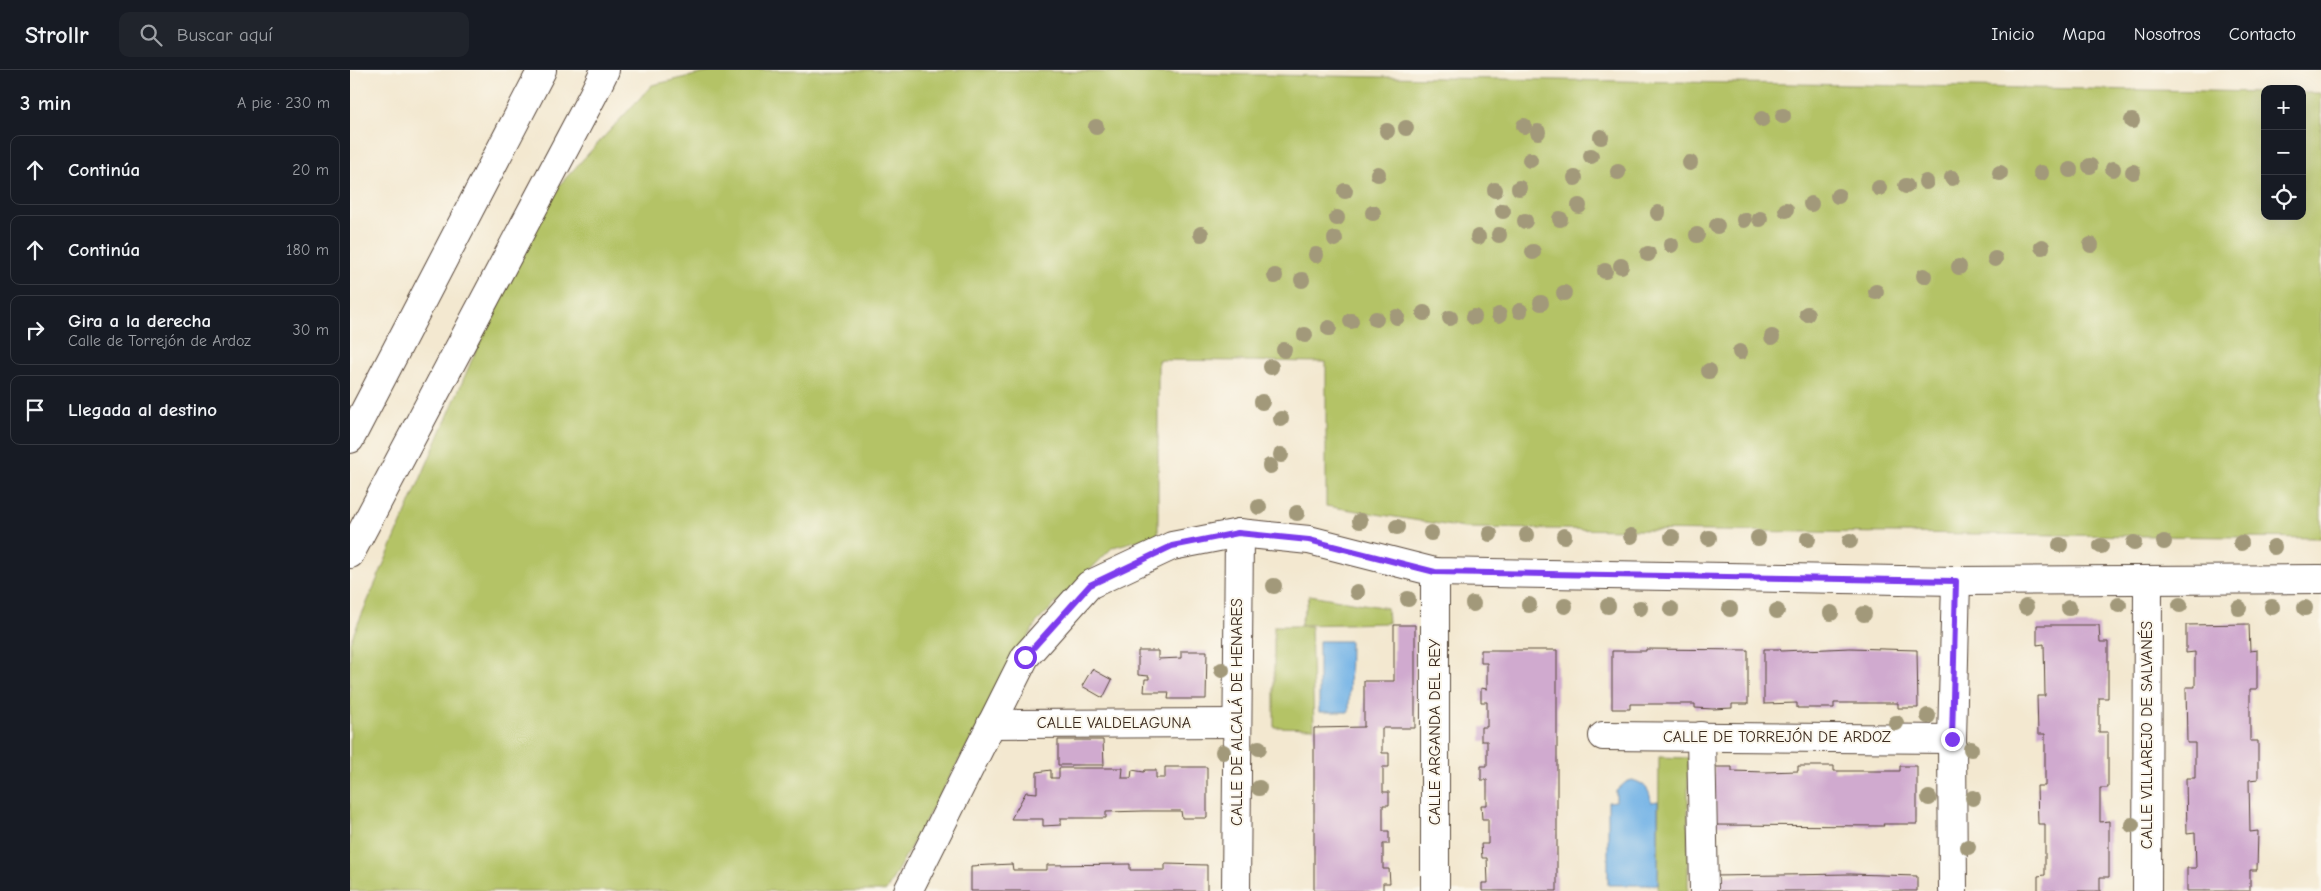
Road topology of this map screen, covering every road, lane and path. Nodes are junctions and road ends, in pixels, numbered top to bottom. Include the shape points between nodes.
1 (604, 70) edge
2 (537, 82) edge
3 (350, 439) edge
4 (1238, 533) junction
5 (350, 554) edge
6 (1435, 572) junction
7 (2321, 579) edge
8 (2148, 580) junction
9 (1956, 581) junction
10 (1236, 723) junction
11 (991, 724) junction
12 (1603, 736) dead end
13 (1701, 736) junction
14 (1952, 739) junction
15 (908, 891) edge
16 (1236, 891) edge
17 (1435, 891) edge
18 (1704, 891) edge
19 (1952, 891) edge
20 (2147, 891) edge

1 - 5 main road
2 - 3 main road
4 - 6 main road via 1309,540
4 - 10 main road, CALLE DE ALCALÁ DE HENARES
4 - 11 main road via 1172,546 1090,585 1025,657
6 - 9 main road
6 - 17 main road, CALLE ARGANDA DEL REY
7 - 8 main road
8 - 9 main road
8 - 20 main road, CALLE VILLAREJO DE SALVANÉS
9 - 14 main road
10 - 11 main road, CALLE VALDELAGUNA
10 - 16 main road, CALLE DE ALCALÁ DE HENARES
11 - 15 main road
12 - 13 main road, CALLE DE TORREJÓN DE ARDOZ
13 - 14 main road, CALLE DE TORREJÓN DE ARDOZ
13 - 18 main road
14 - 19 main road

